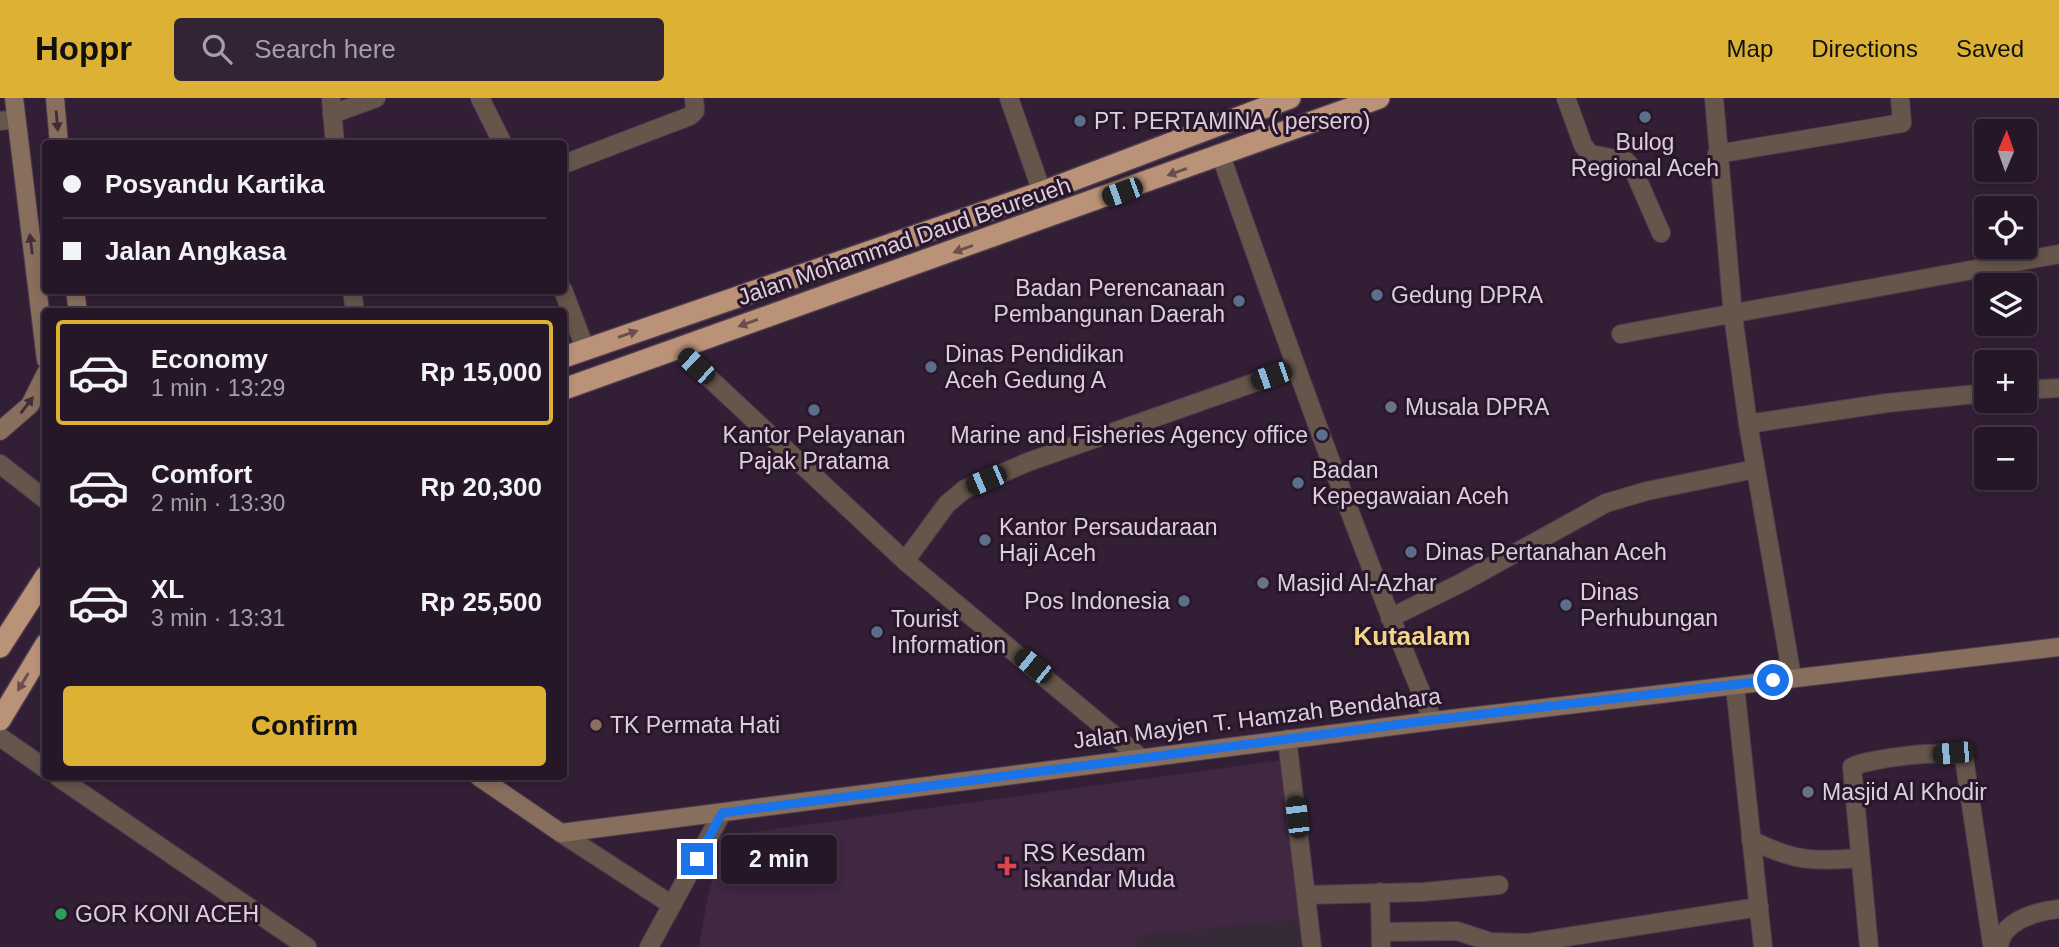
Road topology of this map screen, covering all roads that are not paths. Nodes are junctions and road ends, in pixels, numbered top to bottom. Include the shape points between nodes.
1 (14, 98) edge
2 (55, 98) edge
3 (376, 98) edge
4 (480, 98) edge
5 (694, 98) edge
6 (1009, 98) edge
7 (1290, 98) edge
8 (1379, 98) edge
9 (1566, 98) edge
10 (1714, 98) edge
11 (1900, 98) edge
12 (332, 106) edge
13 (8, 120) edge
14 (60, 140) edge
15 (335, 140) edge
16 (501, 140) edge
17 (1717, 154) junction
18 (1220, 156) junction
19 (567, 163) edge
20 (1042, 192) junction
21 (1661, 233) dead end
22 (2059, 254) edge
23 (565, 294) edge
24 (1733, 316) junction
25 (1621, 334) dead end
26 (42, 335) edge
27 (585, 348) junction
28 (677, 348) junction
29 (567, 355) edge
30 (1296, 368) junction
31 (42, 381) edge
32 (2059, 387) edge
33 (567, 388) edge
34 (2037, 389) edge
35 (1974, 394) edge
36 (1748, 424) junction
37 (0, 431) edge
38 (0, 464) edge
39 (1755, 468) junction
40 (42, 497) edge
41 (905, 561) junction
42 (42, 582) edge
43 (1390, 618) junction
44 (0, 647) edge
45 (2059, 647) edge
46 (42, 651) edge
47 (1792, 677) junction
48 (1735, 686) junction
49 (0, 720) edge
50 (1433, 720) junction
51 (0, 737) edge
52 (1287, 739) junction
53 (1140, 758) junction
54 (42, 766) edge
55 (62, 780) edge
56 (483, 780) edge
57 (722, 813) junction
58 (561, 833) junction
59 (1751, 840) junction
60 (1859, 858) junction
61 (1499, 885) dead end
62 (1380, 892) junction
63 (1306, 895) junction
64 (672, 905) junction
65 (1759, 907) junction
66 (2059, 909) edge
67 (1381, 940) edge
68 (1601, 940) edge
69 (1992, 945) edge
70 (307, 947) edge
71 (649, 947) edge
72 (1312, 947) edge
73 (1763, 947) edge
74 (1869, 947) edge

1 - 13 street
2 -> 14 street
3 - 12 street
4 - 16 street
5 - 19 street via 695,111 690,116
6 - 20 street
7 - 20 highway, Jalan Mohammad Daud Beureueh
8 - 18 highway, Jalan Mohammad Daud Beureueh
9 - 21 street via 1590,154 1618,158 1633,169
10 - 17 street
11 - 17 street via 1902,123
12 - 15 street
26 -> 13 street
17 - 24 street
18 -> 28 highway, Jalan Mohammad Daud Beureueh
18 - 30 street
27 -> 20 highway, Jalan Mohammad Daud Beureueh
22 - 24 street
23 - 27 street
24 - 25 street
24 - 36 street
27 - 29 highway, Jalan Mohammad Daud Beureueh
28 - 33 highway, Jalan Mohammad Daud Beureueh
28 - 41 street
30 - 41 street via 1028,462 965,489 947,504
30 - 43 street
37 -> 31 street via 30,405
32 - 34 street
35 - 36 street
36 - 39 street
38 - 40 street
39 - 43 street via 1606,503
39 - 47 street
41 - 53 street
42 - 44 highway
43 - 50 street
45 - 47 street, Jalan Mayjen T. Hamzah Bendahara
46 -> 49 highway
47 - 48 street, Jalan Mayjen T. Hamzah Bendahara
48 - 50 street, Jalan Mayjen T. Hamzah Bendahara
48 - 59 street
50 - 52 street, Jalan Mayjen T. Hamzah Bendahara
51 - 54 street
52 - 53 street, Jalan Mayjen T. Hamzah Bendahara
52 - 63 street
53 - 57 street, Jalan Mayjen T. Hamzah Bendahara
55 - 70 street
56 - 58 street
57 - 58 street, Jalan Mayjen T. Hamzah Bendahara
57 - 64 street
58 - 64 street
59 - 60 street via 1791,858
59 - 65 street
60 - 69 street via 1852,767 1876,760 1961,755
60 - 74 street
61 - 62 street
62 - 63 street
62 - 67 street
63 - 72 street
64 - 71 street
65 - 68 street
65 - 73 street
66 - 69 street via 2027,917
67 - 68 street via 1457,931 1500,943

